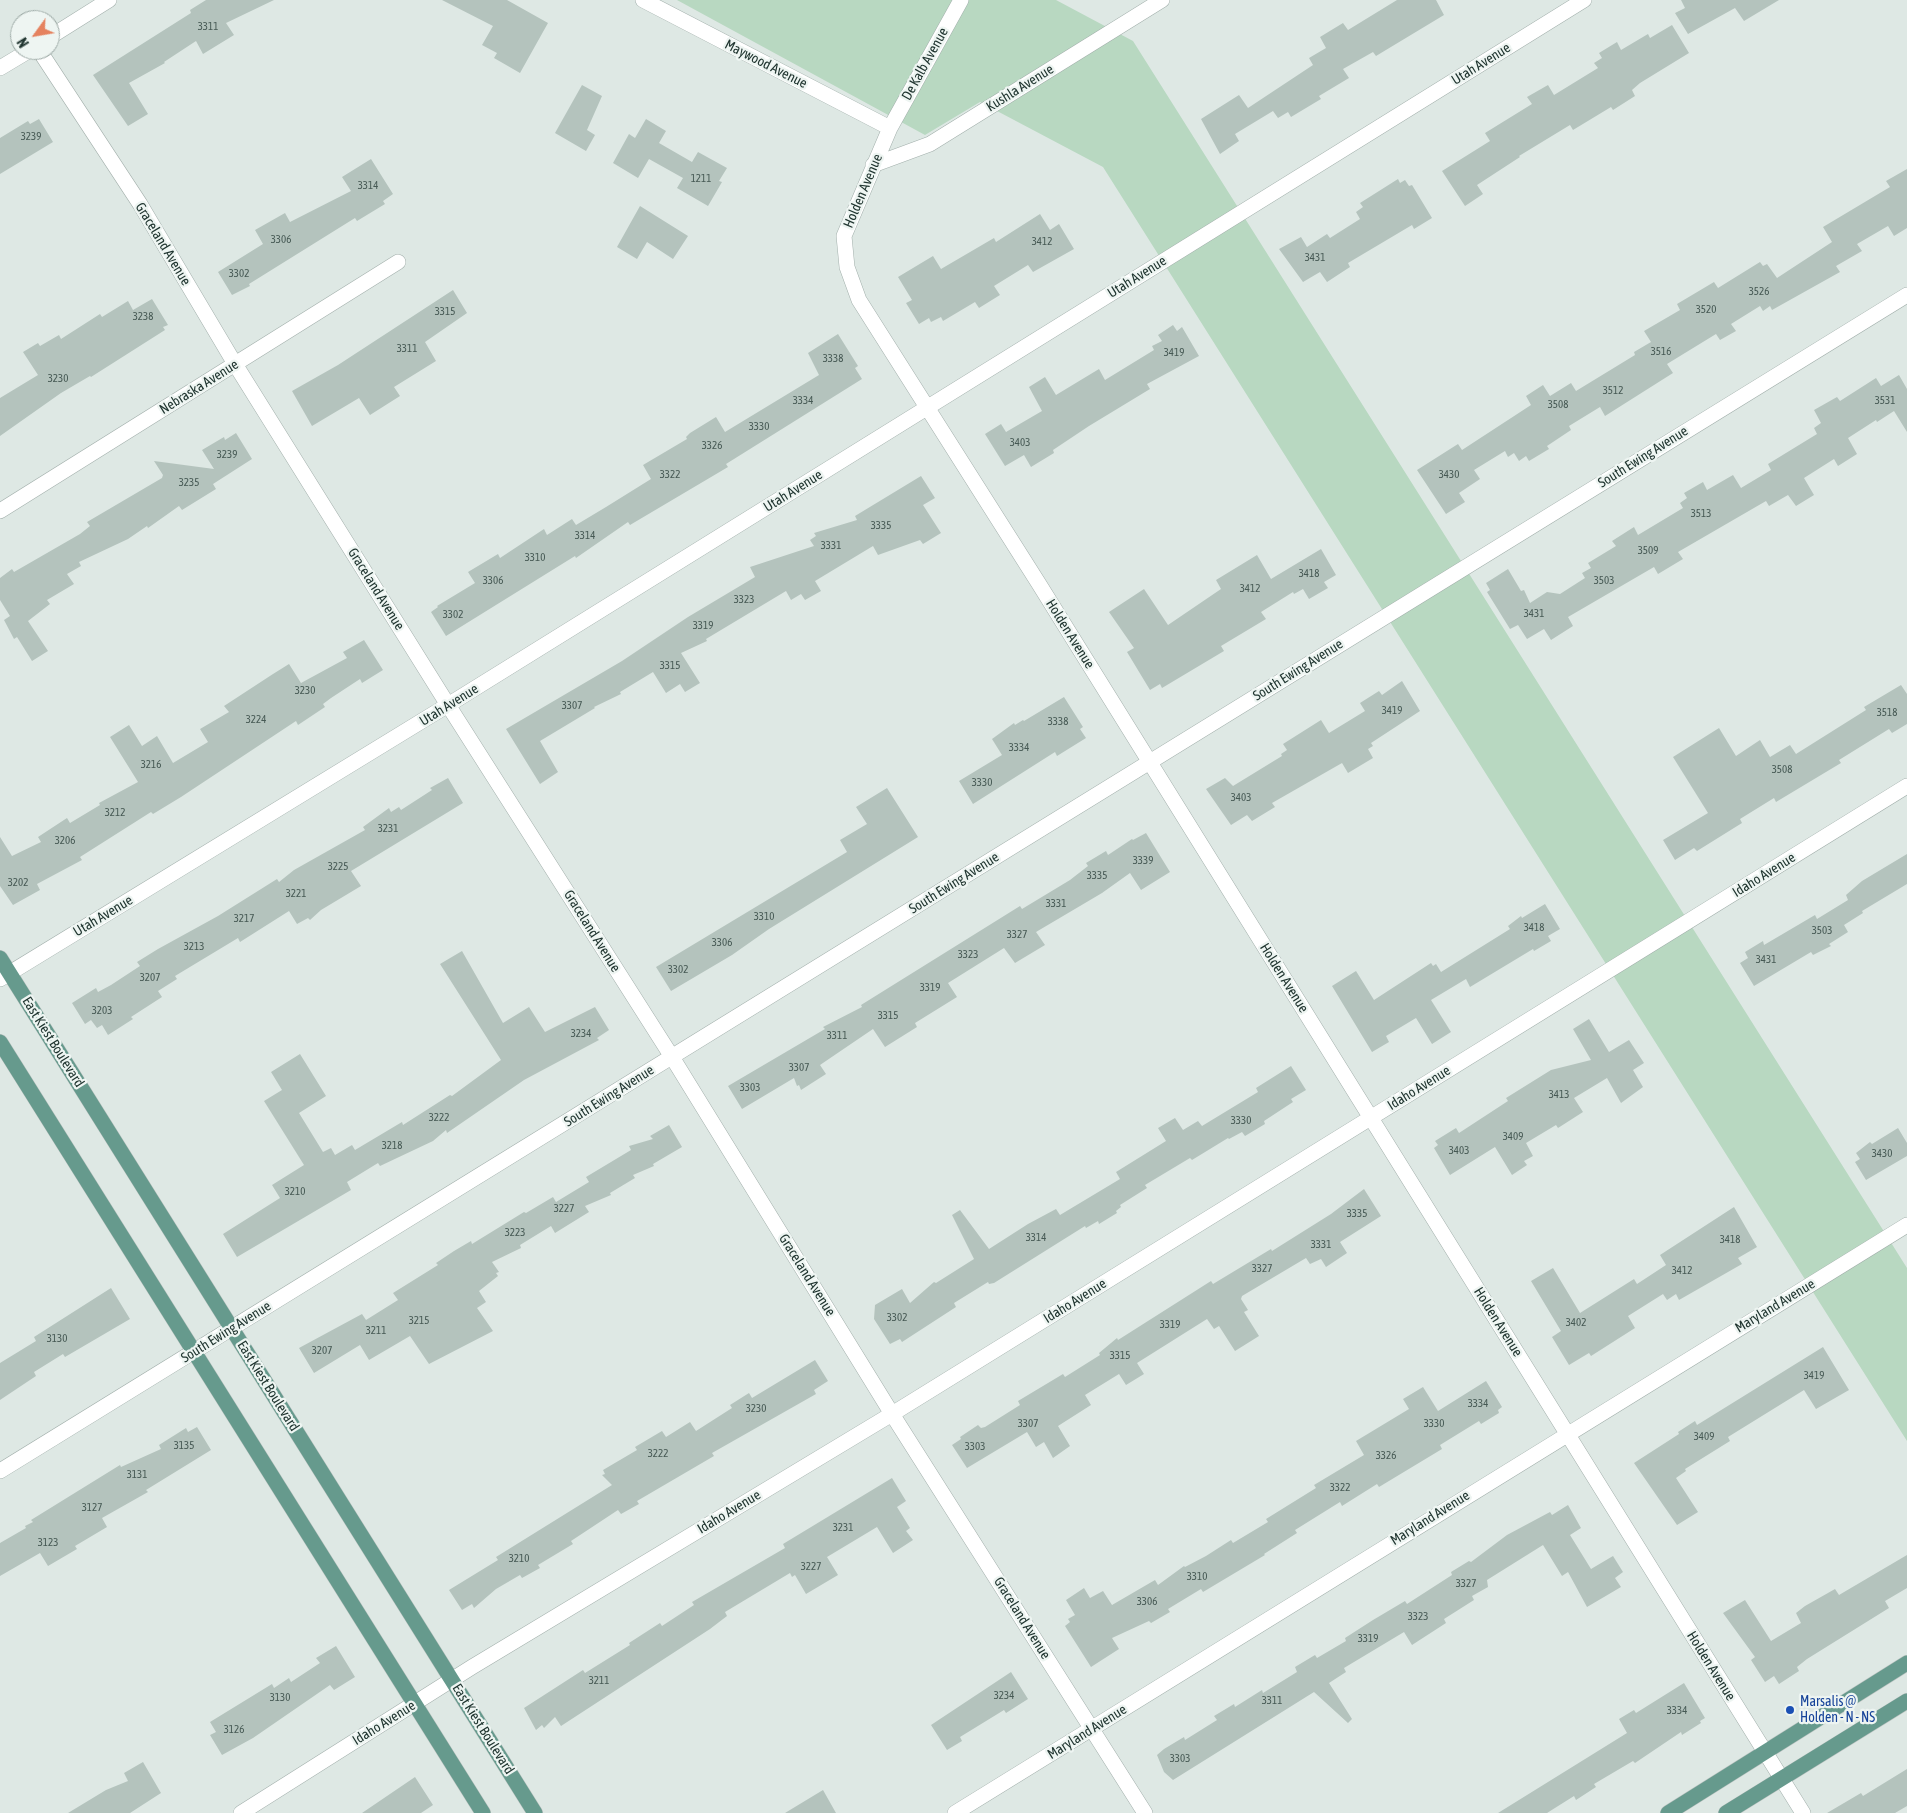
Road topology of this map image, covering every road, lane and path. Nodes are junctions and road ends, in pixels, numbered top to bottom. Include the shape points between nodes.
1 (109, 0) edge
2 (643, 0) edge
3 (961, 0) edge
4 (1162, 0) edge
5 (1584, 0) edge
6 (60, 31) edge
7 (13, 60) edge
8 (45, 60) edge
9 (0, 68) edge
10 (890, 128) junction
11 (873, 165) junction
12 (398, 262) dead end
13 (1907, 294) edge
14 (236, 364) junction
15 (926, 409) junction
16 (0, 511) edge
17 (448, 706) junction
18 (1149, 762) junction
19 (1907, 786) edge
20 (0, 958) edge
21 (5, 976) edge
22 (0, 1042) edge
23 (672, 1057) junction
24 (1371, 1118) junction
25 (1907, 1225) edge
26 (232, 1328) junction
27 (194, 1352) junction
28 (892, 1414) junction
29 (1567, 1433) junction
30 (0, 1471) edge
31 (1907, 1663) edge
32 (452, 1679) junction
33 (1907, 1701) edge
34 (415, 1704) junction
35 (1092, 1729) junction
36 (1766, 1752) junction
37 (1782, 1778) junction
38 (241, 1813) edge
39 (483, 1813) edge
40 (535, 1813) edge
41 (955, 1813) edge
42 (1145, 1813) edge
43 (1668, 1813) edge
44 (1726, 1813) edge
45 (1804, 1813) edge

1 - 6 street
2 - 10 street, Maywood Avenue
3 - 10 street, De Kalb Avenue
4 - 11 street, Kushla Avenue via 930,144
5 - 15 street, Utah Avenue
7 - 9 street
8 - 14 street, Graceland Avenue via 140,204
10 - 11 street, Holden Avenue
11 - 15 street, Holden Avenue via 844,236 847,267 858,300
12 - 14 street, Nebraska Avenue
13 - 18 street, South Ewing Avenue
14 - 16 street, Nebraska Avenue
14 - 17 street, Graceland Avenue
15 - 17 street, Utah Avenue
15 - 18 street, Holden Avenue
17 - 21 street, Utah Avenue
17 - 23 street, Graceland Avenue
18 - 23 street, South Ewing Avenue
18 - 24 street, Holden Avenue
19 - 24 street, Idaho Avenue
20 - 21 main road, East Kiest Boulevard
21 - 26 main road, East Kiest Boulevard
22 - 27 main road
23 - 26 street, South Ewing Avenue
23 - 28 street, Graceland Avenue
24 - 28 street, Idaho Avenue
24 - 29 street, Holden Avenue
25 - 29 street, Maryland Avenue
26 - 27 street, South Ewing Avenue
26 - 32 main road, East Kiest Boulevard
27 - 30 street, South Ewing Avenue
27 - 34 main road
28 - 32 street, Idaho Avenue
28 - 35 street, Graceland Avenue
29 - 35 street, Maryland Avenue
29 - 36 street, Holden Avenue
31 - 36 main road
32 - 34 street, Idaho Avenue
32 - 40 main road, East Kiest Boulevard
33 - 37 main road
34 - 38 street, Idaho Avenue
34 - 39 main road
35 - 41 street, Maryland Avenue
35 - 42 street, Graceland Avenue
36 - 37 street, Holden Avenue
36 - 43 main road
37 - 44 main road
37 - 45 street, Holden Avenue

